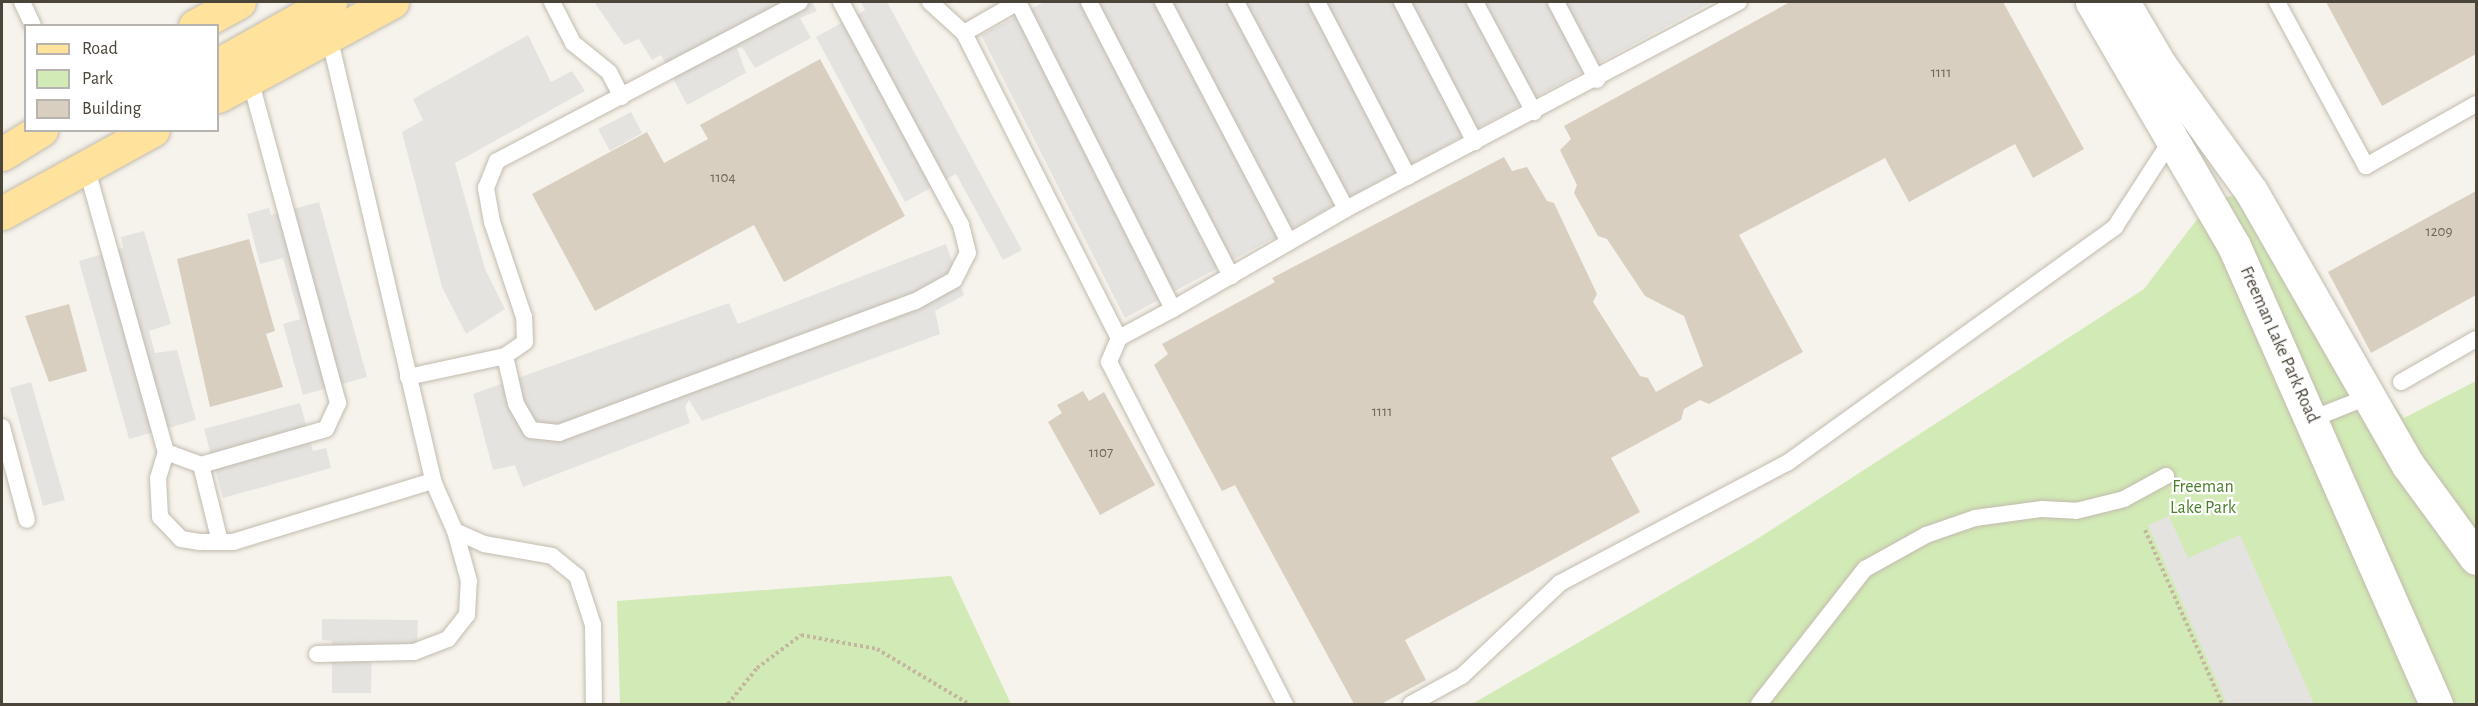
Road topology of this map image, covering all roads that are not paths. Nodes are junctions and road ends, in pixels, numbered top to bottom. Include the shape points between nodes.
1 (22, 2) edge
2 (239, 2) edge
3 (330, 2) edge
4 (392, 2) edge
5 (552, 2) edge
6 (800, 2) edge
7 (841, 2) edge
8 (930, 2) edge
9 (1018, 2) edge
10 (1089, 2) edge
11 (1163, 2) edge
12 (1236, 2) edge
13 (1317, 2) edge
14 (1402, 2) edge
15 (1475, 2) edge
16 (1556, 2) edge
17 (1739, 2) edge
18 (2092, 2) edge
19 (2123, 2) edge
20 (2277, 2) edge
21 (32, 24) edge
22 (199, 24) edge
23 (964, 33) junction
24 (329, 36) junction
25 (219, 64) edge
26 (250, 79) junction
27 (1597, 80) junction
28 (219, 95) edge
29 (622, 97) junction
30 (2476, 104) edge
31 (1534, 112) junction
32 (24, 117) edge
33 (2, 129) edge
34 (38, 132) edge
35 (147, 132) edge
36 (2172, 139) junction
37 (123, 140) edge
38 (1475, 142) junction
39 (2, 154) edge
40 (86, 166) junction
41 (1408, 177) junction
42 (1346, 209) junction
43 (2, 213) edge
44 (1289, 242) junction
45 (1231, 276) junction
46 (1173, 309) junction
47 (1119, 338) junction
48 (2476, 339) edge
49 (505, 356) junction
50 (408, 377) junction
51 (2401, 382) dead end
52 (2370, 396) junction
53 (2312, 419) junction
54 (2, 427) edge
55 (166, 452) junction
56 (201, 465) junction
57 (2166, 476) dead end
58 (434, 481) junction
59 (27, 520) dead end
60 (455, 531) junction
61 (220, 542) junction
62 (2472, 549) edge
63 (317, 654) dead end
64 (594, 705) edge
65 (1285, 705) edge
66 (1412, 705) edge
67 (1759, 705) edge
68 (2436, 705) edge

1 - 21 lane
2 - 22 main road
3 - 25 main road
4 - 24 main road
5 - 29 lane via 573,43 609,72
6 - 29 lane
7 - 49 lane via 961,225 968,253 954,279 914,302 559,433 531,430 516,404
8 - 23 lane
9 - 23 lane
9 - 46 lane
10 - 45 lane
11 - 44 lane
12 - 42 lane
13 - 41 lane
14 - 38 lane
15 - 31 lane
16 - 27 lane
17 - 27 lane
18 - 36 street, Freeman Lake Park Road
19 - 52 street via 2160,65 2251,191
20 - 30 lane via 2366,166
23 - 47 lane
24 - 26 main road
24 - 50 lane
26 - 28 main road
26 - 56 lane via 338,403 326,429 313,435
27 - 31 lane
29 - 49 lane via 497,160 486,188 492,222 524,317 525,342
31 - 38 lane
32 - 33 main road
34 - 39 main road
35 - 37 main road
36 - 53 street, Freeman Lake Park Road via 2234,246
36 - 66 lane via 2115,226 1787,464 1560,583 1462,676
37 - 40 main road
38 - 41 lane
40 - 43 main road
40 - 55 lane
41 - 42 lane
42 - 44 lane
44 - 45 lane
45 - 46 lane
46 - 47 lane
47 - 65 lane via 1109,362
48 - 51 lane
49 - 50 lane
50 - 58 lane
52 - 53 lane
52 - 62 street via 2408,465
53 - 68 street, Freeman Lake Park Road
54 - 59 lane
55 - 56 lane
55 - 61 lane via 158,478 160,517 181,538
56 - 61 lane
57 - 67 lane via 2124,500 2076,511 2042,508 1975,518 1926,535 1865,569
58 - 60 lane
58 - 61 lane
60 - 63 lane via 469,581 467,615 448,639 414,652
60 - 64 lane via 484,544 552,556 577,576 593,625

